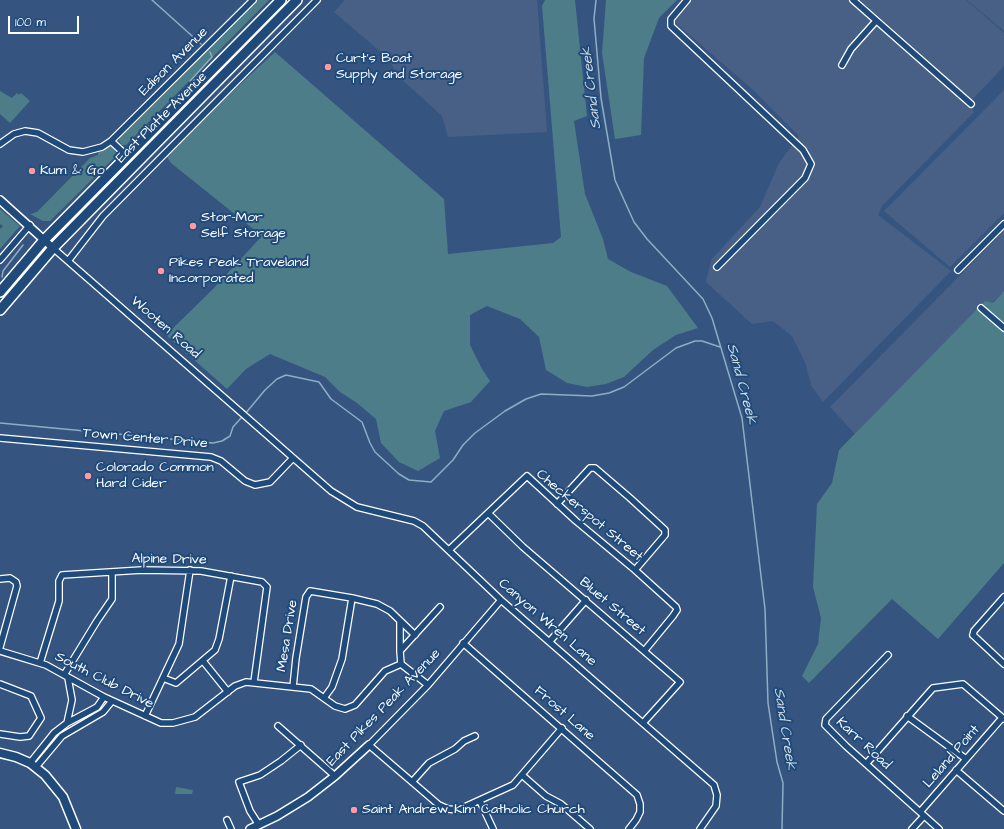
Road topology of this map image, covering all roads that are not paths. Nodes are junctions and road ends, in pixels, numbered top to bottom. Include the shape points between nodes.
1 (253, 0) edge
2 (281, 0) edge
3 (297, 0) edge
4 (317, 0) edge
5 (687, 0) edge
6 (853, 0) edge
7 (876, 20) junction
8 (842, 65) dead end
9 (971, 104) dead end
10 (111, 141) junction
11 (0, 144) edge
12 (127, 156) junction
13 (0, 200) edge
14 (1004, 224) edge
15 (30, 225) junction
16 (45, 239) junction
17 (53, 248) junction
18 (0, 260) edge
19 (68, 261) junction
20 (717, 267) dead end
21 (958, 270) dead end
22 (0, 292) edge
23 (981, 308) dead end
24 (0, 310) edge
25 (1004, 328) edge
26 (0, 438) edge
27 (292, 458) junction
28 (313, 475) joint
29 (557, 504) junction
30 (488, 513) junction
31 (449, 550) junction
32 (190, 570) junction
33 (635, 570) junction
34 (112, 572) junction
35 (231, 576) junction
36 (0, 579) edge
37 (352, 598) junction
38 (501, 600) junction
39 (586, 600) junction
40 (1003, 601) edge
41 (440, 607) dead end
42 (400, 622) junction
43 (415, 634) junction
44 (550, 641) junction
45 (463, 643) junction
46 (0, 647) edge
47 (645, 650) junction
48 (0, 651) edge
49 (400, 651) junction
50 (888, 655) dead end
51 (203, 661) junction
52 (40, 663) junction
53 (401, 664) junction
54 (1004, 664) edge
55 (66, 676) junction
56 (163, 678) junction
57 (254, 682) junction
58 (0, 684) edge
59 (428, 685) junction
60 (293, 687) junction
61 (228, 692) junction
62 (104, 697) junction
63 (324, 698) junction
64 (112, 701) junction
65 (145, 716) junction
66 (908, 716) junction
67 (1003, 718) edge
68 (66, 723) junction
69 (643, 723) junction
70 (278, 726) dead end
71 (562, 728) junction
72 (0, 734) edge
73 (475, 736) dead end
74 (300, 745) junction
75 (369, 745) junction
76 (0, 753) edge
77 (966, 759) junction
78 (866, 764) junction
79 (33, 765) junction
80 (956, 770) junction
81 (522, 775) junction
82 (336, 776) junction
83 (412, 782) junction
84 (480, 801) junction
85 (1004, 811) edge
86 (922, 814) junction
87 (227, 820) dead end
88 (259, 825) junction
89 (76, 829) edge
90 (231, 829) edge
91 (250, 829) edge
92 (493, 829) edge
93 (590, 829) edge
94 (629, 829) edge
95 (700, 829) edge
96 (912, 829) edge
97 (939, 829) edge

1 - 10 street, Edison Avenue
2 - 12 highway, East Platte Avenue
3 - 17 highway, East Platte Avenue
4 - 19 street via 103,216
5 - 20 street via 671,19 671,26 803,150 811,164 805,178
6 - 7 street
7 - 8 street via 851,49
7 - 9 street
10 - 11 street, Edison Avenue via 102,147 83,152 69,150 38,133 25,131 14,134
10 - 12 street
12 - 16 highway, East Platte Avenue
13 - 15 street, Wooten Road
14 - 21 street
15 - 16 street, Wooten Road
15 - 18 street
16 - 17 street, Wooten Road
16 - 22 highway, East Platte Avenue
17 - 19 street, Wooten Road
17 - 24 highway, East Platte Avenue
19 - 27 street, Wooten Road
23 - 25 street
26 - 27 street, Town Center Drive via 211,457 255,485 270,482
27 - 28 street, Wooten Road
28 - 31 street, Canyon Wren Lane via 331,491 357,507 414,521 427,529
29 - 30 street, Checkerspot Street via 527,476
29 - 33 street, Checkerspot Street
29 - 33 street via 590,468 595,468 665,530 665,535
30 - 31 street, Checkerspot Street
30 - 39 street, Bluet Street via 523,547
31 - 38 street, Canyon Wren Lane
32 - 34 street, Alpine Drive
32 - 35 street, Alpine Drive
32 - 56 street via 179,644
33 - 47 street, Checkerspot Street via 677,610
34 - 52 street, Alpine Drive via 66,574 60,578 59,601
34 - 55 street via 112,599 96,620
35 - 51 street via 218,645
35 - 57 street, Alpine Drive via 262,582 267,586
36 - 46 street via 10,578 17,586
37 - 42 street, Mesa Drive via 384,607
37 - 60 street, Mesa Drive via 314,591 308,594 298,640
37 - 63 street via 342,659 332,687
38 - 44 street, Canyon Wren Lane
38 - 45 street, East Pikes Peak Avenue
39 - 44 street
39 - 47 street, Bluet Street
40 - 54 street via 972,635
41 - 43 street
42 - 43 street, Mesa Drive
42 - 49 street
43 - 49 street
44 - 69 street, Canyon Wren Lane
45 - 59 street, East Pikes Peak Avenue
45 - 71 street, Frost Lane
47 - 69 street, Bluet Street via 680,682
48 - 52 street, South Club Drive
49 - 53 street
50 - 78 street, Karr Road via 825,722 827,728
51 - 56 street via 176,683
51 - 61 street
52 - 55 street, South Club Drive
53 - 59 street
53 - 63 street, South Club Drive via 385,671 355,705 345,711
55 - 62 street, South Club Drive
55 - 68 street via 72,700
56 - 65 street
57 - 60 street, South Club Drive
57 - 61 street, South Club Drive via 243,682
58 - 72 street via 31,696 41,718 28,736
59 - 75 street, East Pikes Peak Avenue
60 - 63 street, South Club Drive via 311,689
61 - 65 street, South Club Drive via 190,719 167,724
62 - 64 street, South Club Drive
62 - 68 street via 97,707
64 - 65 street, South Club Drive
64 - 79 street via 103,712 62,736
66 - 67 street via 933,688 963,684
66 - 77 street
66 - 78 street
67 - 77 street, Leland Point
68 - 79 street via 50,738
69 - 95 street, Canyon Wren Lane via 714,785 717,795 716,806
70 - 74 street
71 - 81 street
71 - 94 street, Frost Lane via 640,799 639,816
73 - 83 street via 429,763
74 - 82 street
74 - 88 street via 260,775 240,782 250,811
75 - 82 street, East Pikes Peak Avenue
75 - 83 street
76 - 79 main road
77 - 80 street, Leland Point
78 - 86 street, Karr Road
79 - 89 main road via 55,785
80 - 85 street
80 - 86 street, Leland Point
81 - 84 street via 509,788
81 - 93 street
82 - 88 street, East Pikes Peak Avenue via 291,808
83 - 84 street via 439,805 448,809 462,809
84 - 92 street
86 - 96 street, Leland Point
86 - 97 street, Karr Road
87 - 90 street
88 - 91 street, East Pikes Peak Avenue

